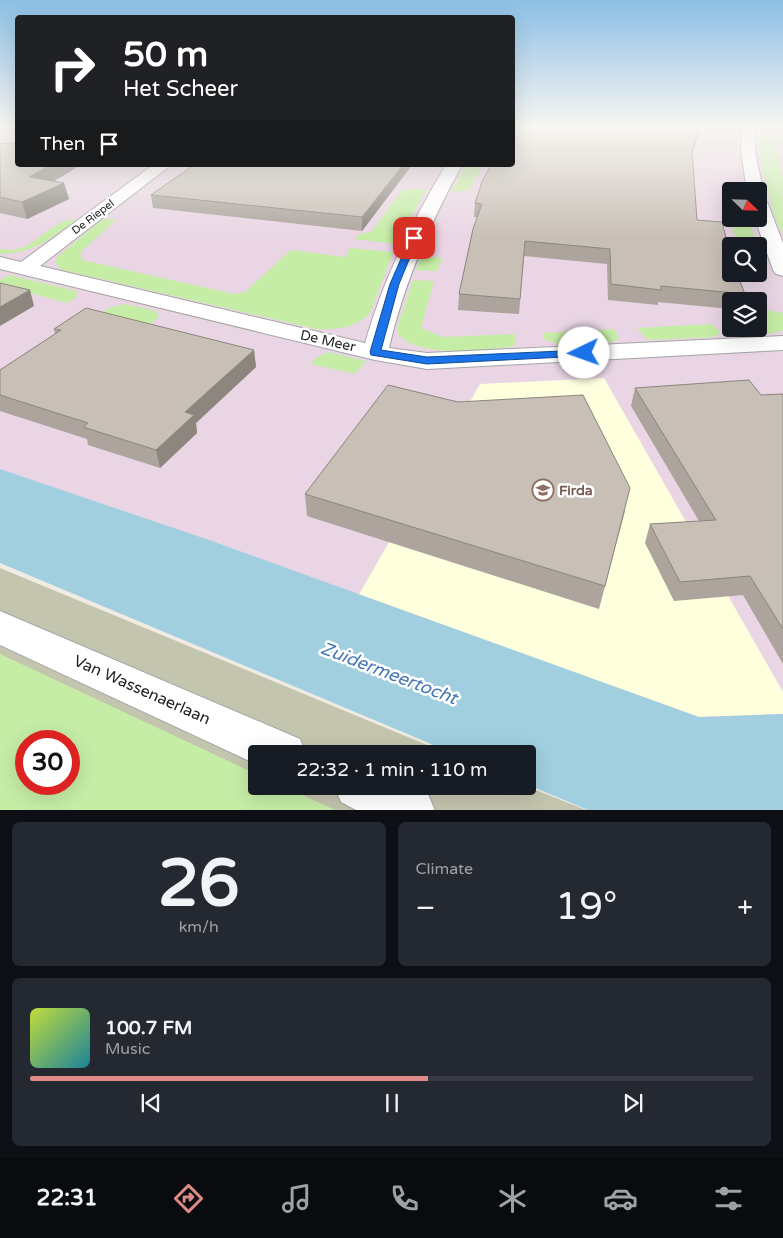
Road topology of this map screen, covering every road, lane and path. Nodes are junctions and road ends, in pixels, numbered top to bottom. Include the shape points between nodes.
1 (750, 164) edge
2 (159, 167) edge
3 (453, 167) edge
4 (753, 182) edge
5 (768, 228) edge
6 (0, 263) edge
7 (24, 269) junction
8 (783, 270) edge
9 (783, 343) edge
10 (375, 352) junction
11 (0, 627) edge
12 (264, 745) edge
13 (377, 795) edge
14 (411, 810) edge

1 - 4 street
2 - 7 street, De Riepel
3 - 10 street via 414,238 384,315
5 - 8 street
6 - 7 street, De Meer
7 - 10 street, De Meer
9 - 10 street, De Meer via 427,361
11 - 12 street, Van Wassenaerlaan
13 - 14 street

